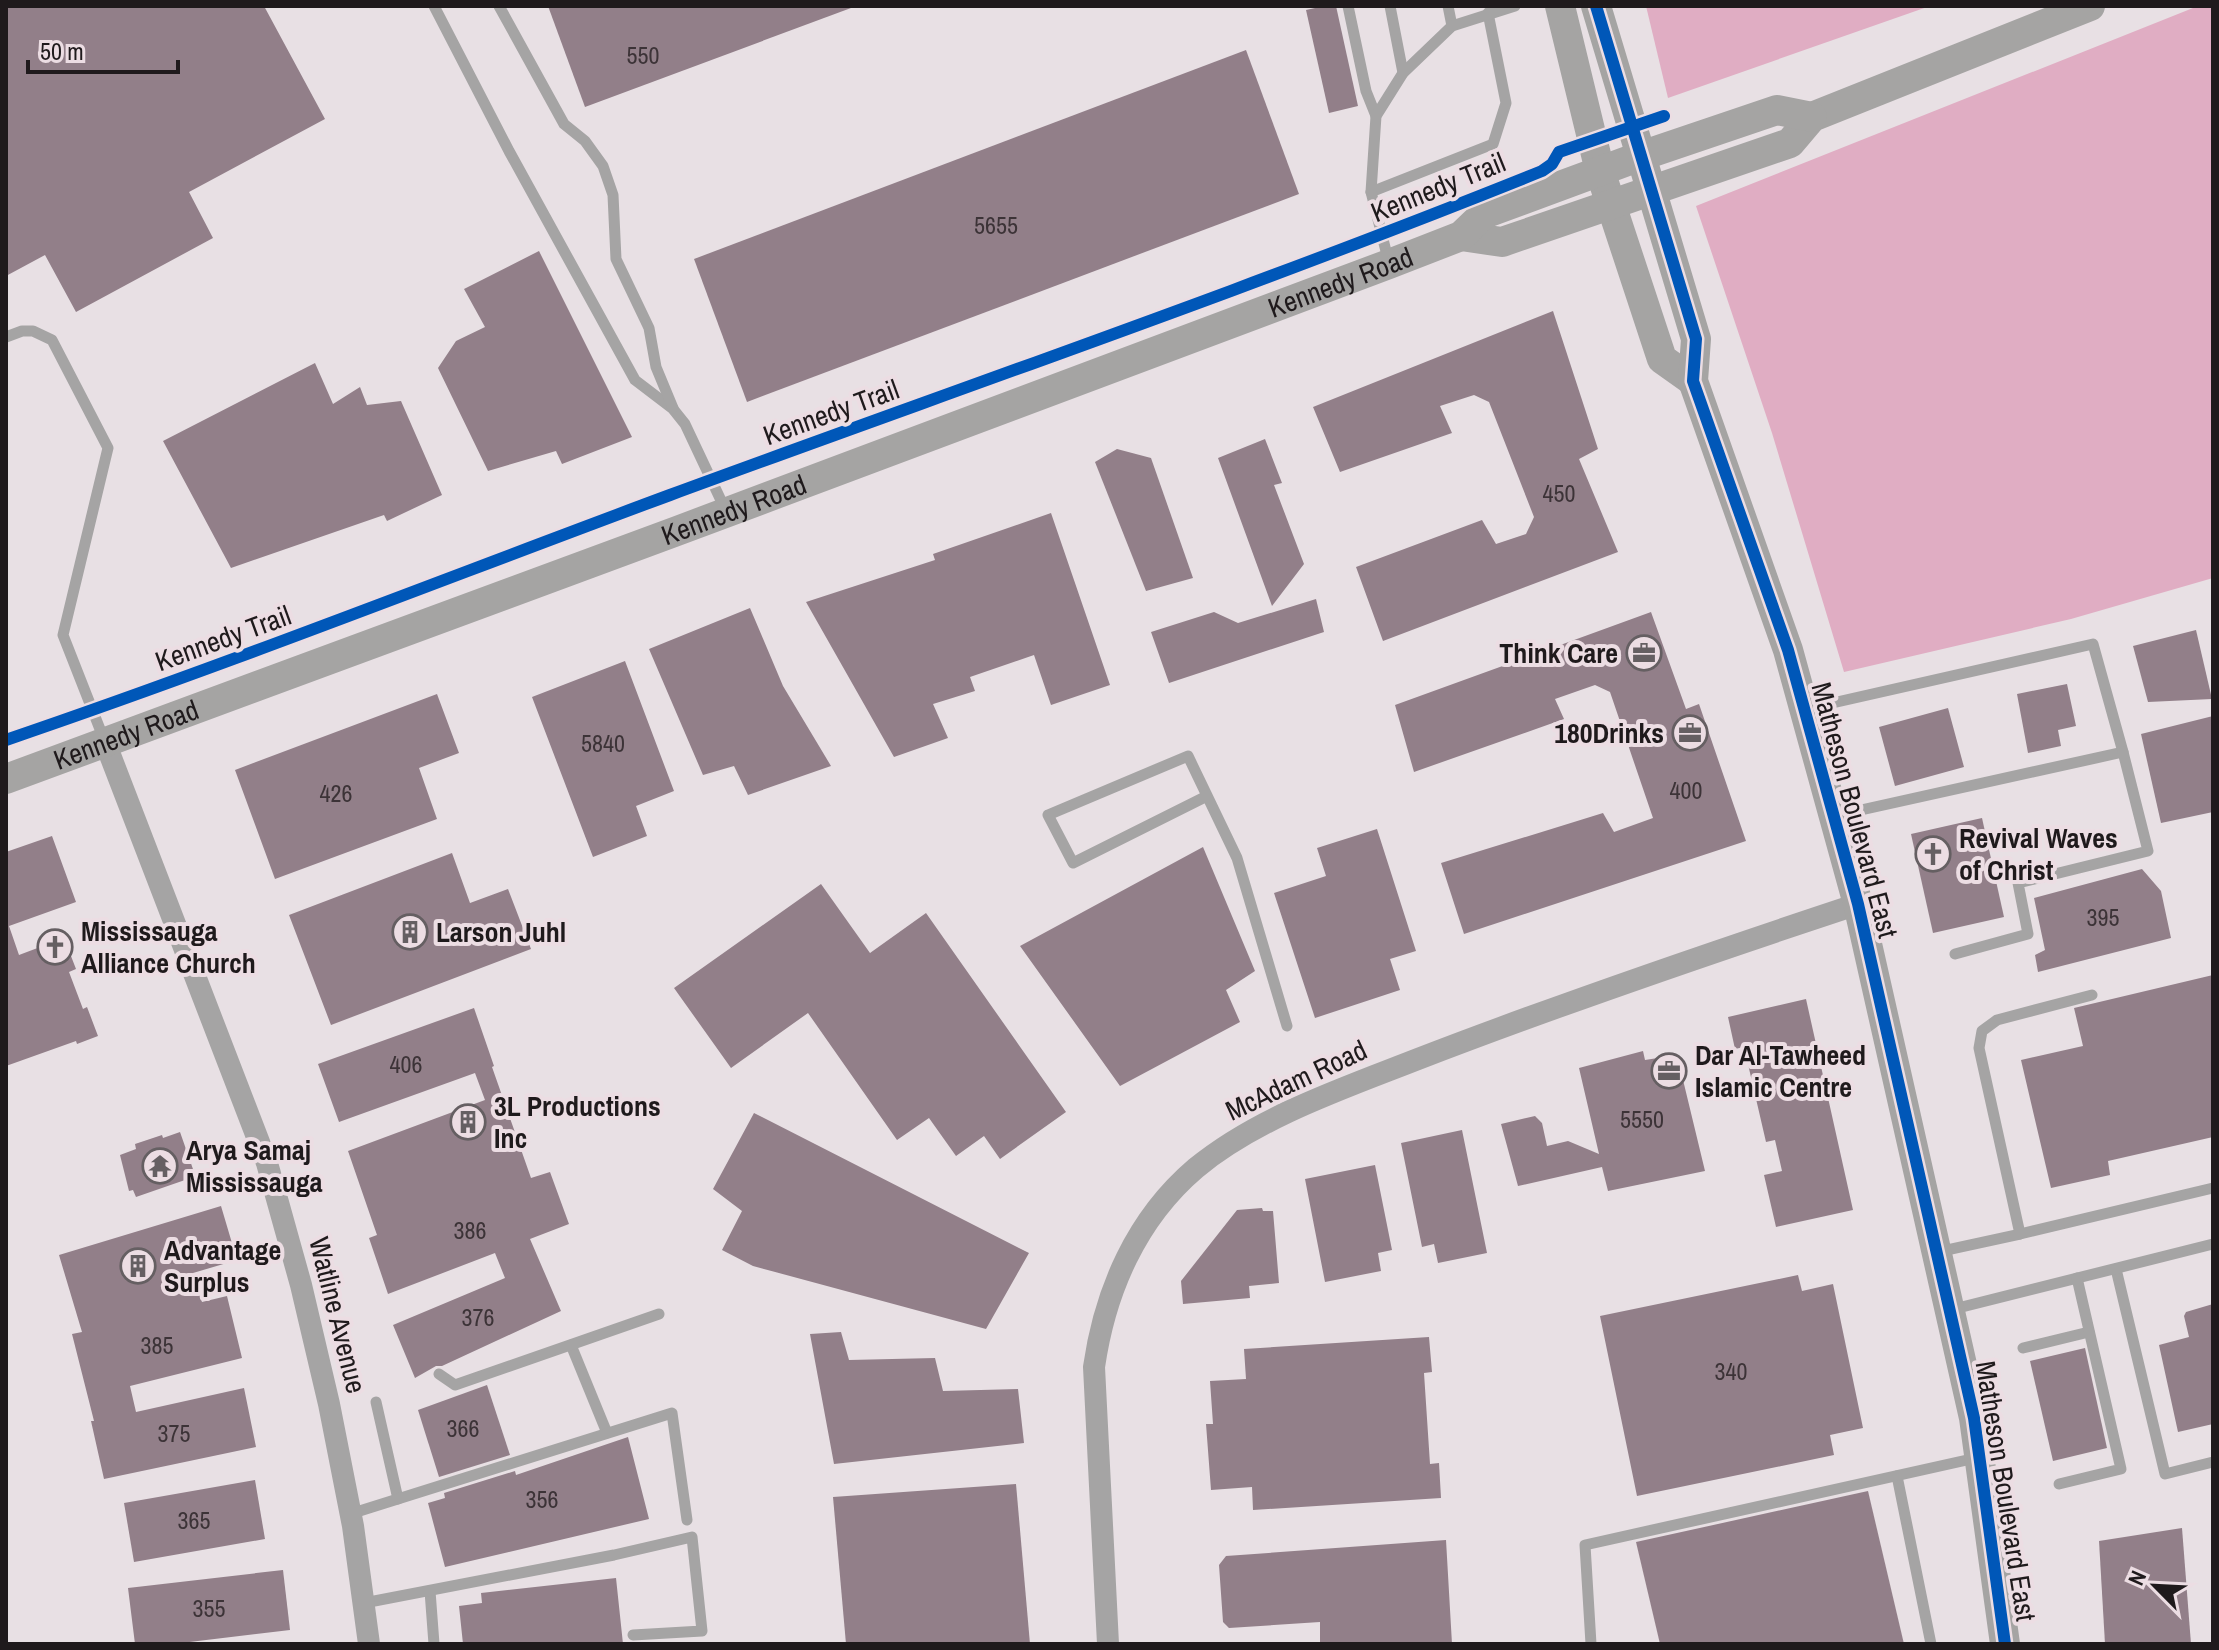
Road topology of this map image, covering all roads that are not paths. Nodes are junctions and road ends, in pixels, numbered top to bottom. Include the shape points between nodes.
1 (434, 6) edge
2 (499, 6) edge
3 (1348, 6) edge
4 (1390, 6) edge
5 (1448, 6) edge
6 (1515, 6) edge
7 (1560, 6) edge
8 (1596, 6) edge
9 (2090, 6) edge
10 (1488, 13) junction
11 (1452, 26) junction
12 (1403, 73) junction
13 (1376, 116) junction
14 (1812, 117) junction
15 (1641, 156) junction
16 (1600, 171) junction
17 (1652, 191) junction
18 (1371, 192) junction
19 (1612, 204) junction
20 (1461, 236) junction
21 (1389, 264) junction
22 (6, 337) edge
23 (1693, 381) junction
24 (673, 409) junction
25 (727, 513) junction
26 (1805, 710) junction
27 (105, 742) junction
28 (2123, 752) junction
29 (6, 779) edge
30 (1207, 796) junction
31 (1833, 816) junction
32 (1858, 904) junction
33 (1955, 954) dead end
34 (2092, 995) dead end
35 (1287, 1026) dead end
36 (2213, 1188) edge
37 (2020, 1234) junction
38 (2213, 1244) edge
39 (1936, 1252) junction
40 (2116, 1269) junction
41 (2077, 1278) junction
42 (1949, 1311) junction
43 (659, 1314) dead end
44 (2089, 1332) junction
45 (571, 1345) junction
46 (2023, 1348) dead end
47 (439, 1374) dead end
48 (376, 1402) dead end
49 (607, 1433) junction
50 (1980, 1457) junction
51 (2213, 1462) edge
52 (1897, 1476) junction
53 (2059, 1484) dead end
54 (398, 1499) junction
55 (350, 1514) junction
56 (687, 1520) dead end
57 (430, 1591) junction
58 (364, 1603) junction
59 (633, 1635) dead end
60 (369, 1644) edge
61 (434, 1644) edge
62 (1108, 1644) edge
63 (1591, 1644) edge
64 (1931, 1644) edge
65 (2005, 1644) edge

1 - 24 lane via 635,380
2 - 24 lane via 564,124 603,166 613,195 616,259 649,328 656,367
3 - 13 lane
4 - 12 lane
5 - 11 lane
6 - 10 lane
7 - 16 main road
8 - 15 main road, Matheson Boulevard East
9 - 14 main road, Kennedy Road
10 - 11 lane
10 - 18 lane via 1506,103 1493,144
11 - 12 lane
12 - 13 lane
13 - 18 lane
14 - 15 main road, Kennedy Road via 1777,110
14 - 17 main road, Kennedy Road via 1790,143
15 - 16 main road, Kennedy Road
15 - 17 main road, Matheson Boulevard East
16 - 19 main road
16 - 20 main road, Kennedy Road via 1484,214
17 - 19 main road, Kennedy Road
17 - 23 main road, Matheson Boulevard East via 1696,339
18 - 21 lane
19 - 20 main road, Kennedy Road via 1502,242
19 - 23 main road via 1662,359
20 - 21 main road, Kennedy Road
21 - 25 main road, Kennedy Road
22 - 27 lane via 33,331 52,340 108,448 63,635
23 - 26 main road, Matheson Boulevard East
24 - 25 lane
25 - 27 main road, Kennedy Road
26 - 28 lane via 2093,644
26 - 31 main road, Matheson Boulevard East
27 - 29 main road, Kennedy Road
27 - 55 street, Watline Avenue via 267,1163 301,1285
28 - 31 lane
28 - 33 lane via 2148,851 2018,883 2028,934
30 - 30 lane via 1188,756 1048,815 1073,863
30 - 35 lane via 1237,858
31 - 32 main road, Matheson Boulevard East
32 - 39 main road, Matheson Boulevard East
32 - 62 street, McAdam Road via 1578,998 1363,1081 1257,1127 1195,1169 1144,1226 1116,1280 1100,1330 1094,1367
34 - 37 lane via 1997,1020 1982,1031 1979,1048
36 - 37 lane
37 - 39 lane
38 - 40 lane
39 - 42 main road, Matheson Boulevard East
40 - 41 lane
40 - 51 lane via 2165,1474
41 - 42 lane
41 - 44 lane
42 - 50 main road, Matheson Boulevard East
43 - 45 lane
44 - 46 lane
44 - 53 lane via 2121,1469
45 - 47 lane via 455,1385
45 - 49 lane
48 - 54 lane
49 - 54 lane
49 - 56 lane via 672,1413
50 - 52 lane
50 - 65 main road, Matheson Boulevard East
52 - 63 lane via 1585,1545
52 - 64 lane
54 - 55 lane
55 - 58 street, Watline Avenue
57 - 58 lane
57 - 59 lane via 692,1537 702,1631
57 - 61 lane
58 - 60 street, Watline Avenue

